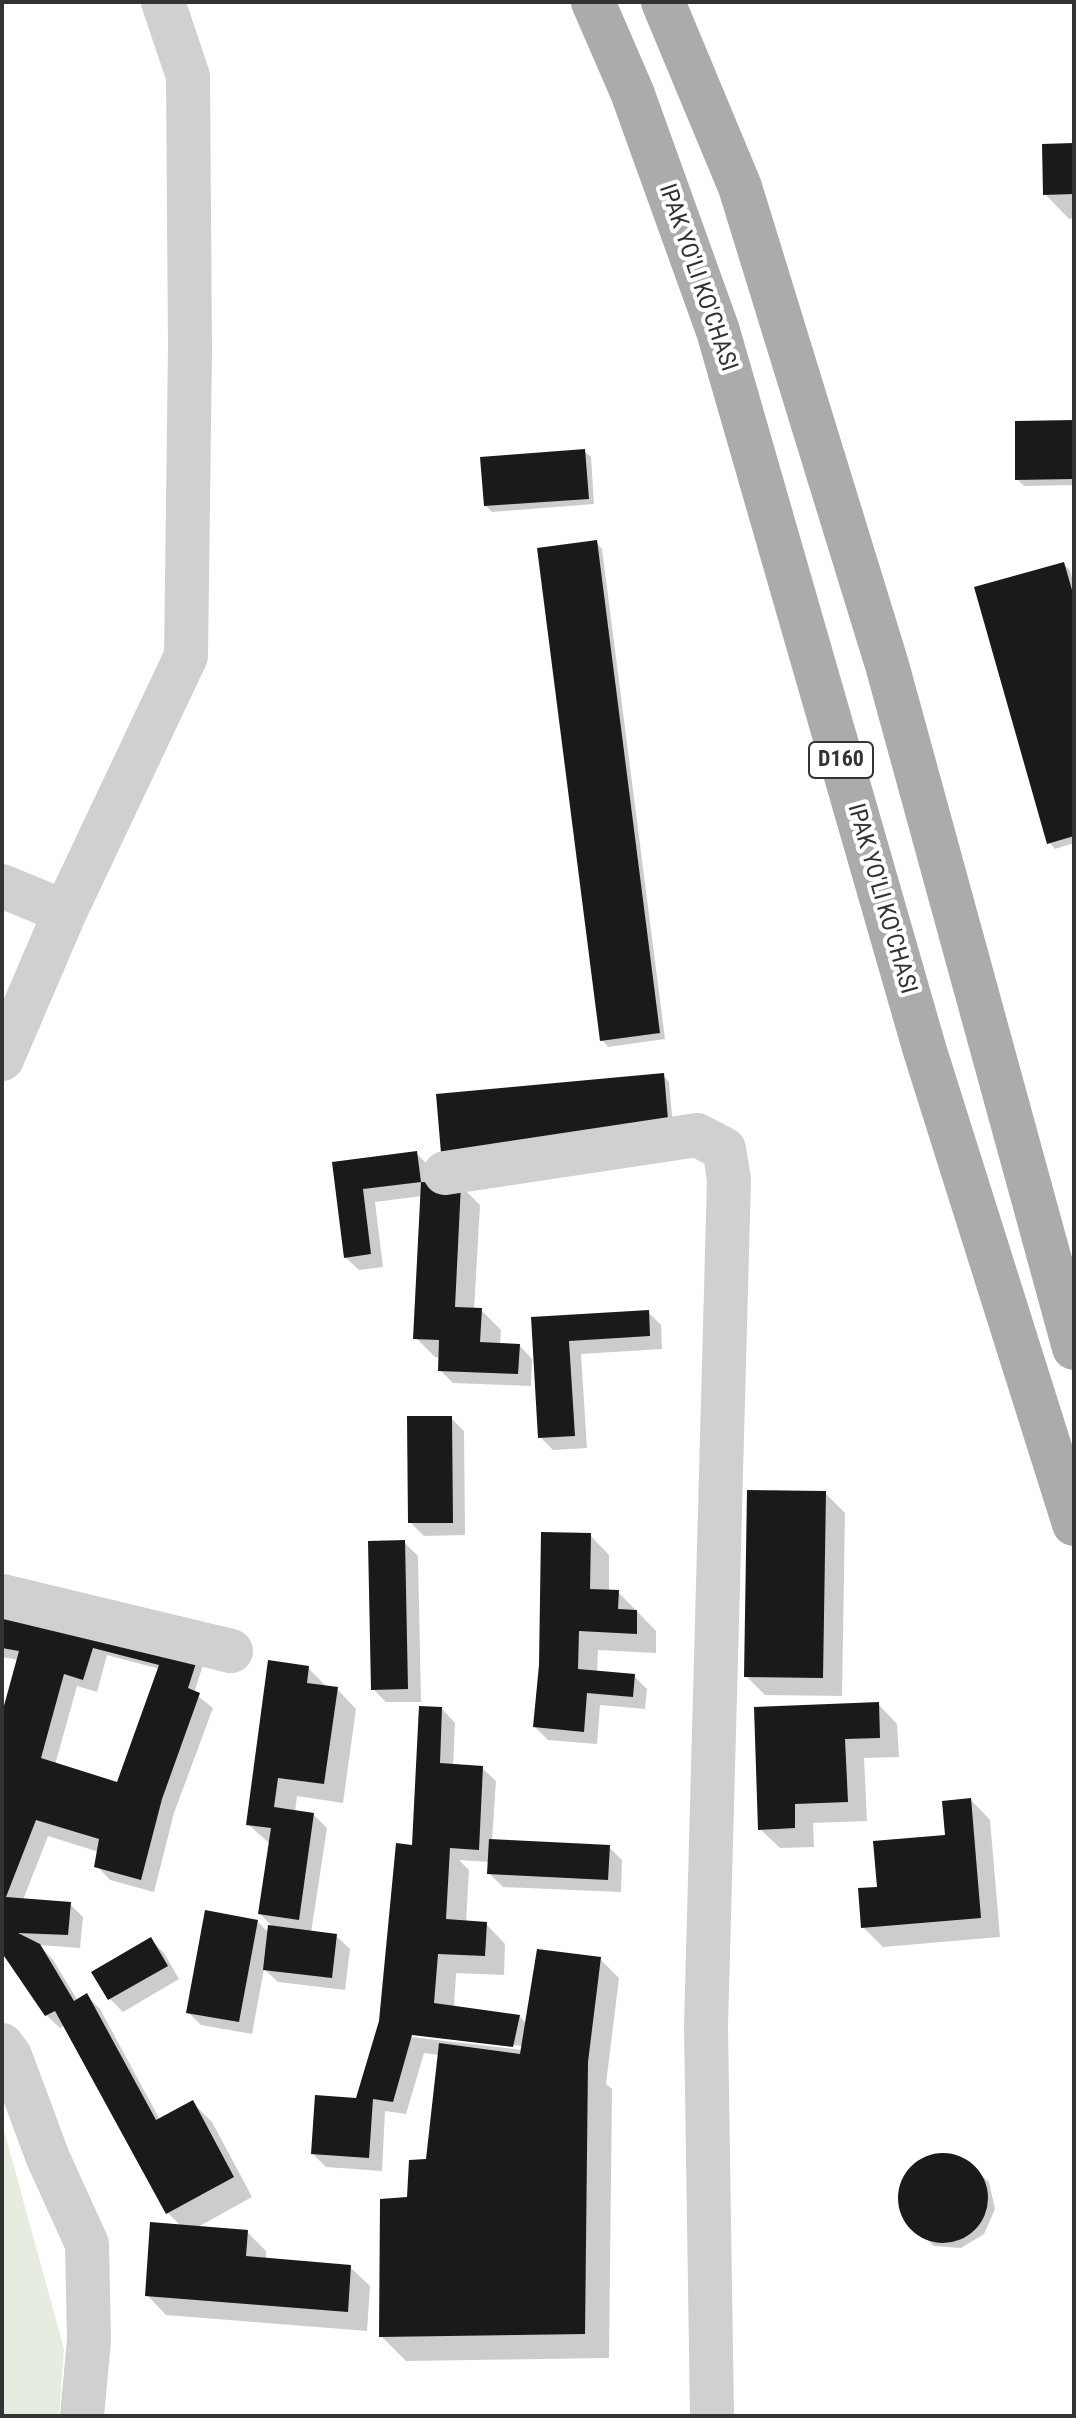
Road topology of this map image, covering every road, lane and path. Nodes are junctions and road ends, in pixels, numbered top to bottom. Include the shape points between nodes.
1 (163, 2) edge
2 (593, 2) edge
3 (663, 2) edge
4 (2, 886) edge
5 (65, 912) junction
6 (2, 1059) edge
7 (445, 1173) dead end
8 (1066, 1286) edge
9 (1074, 1348) edge
10 (1074, 1524) edge
11 (2, 1596) edge
12 (231, 1651) dead end
13 (2, 2045) edge
14 (82, 2416) edge
15 (712, 2416) edge

1 - 5 street via 188,76 186,656
2 - 10 main road, IPAK YO'LI KO'CHASI / D160 via 632,92 718,331 925,1051
3 - 8 main road, D160 via 740,187 887,665
4 - 5 street
5 - 6 street
7 - 15 street via 697,1135 724,1149 729,1179 706,2026
8 - 9 main road, D160
11 - 12 street
13 - 14 street via 87,2244 89,2340

